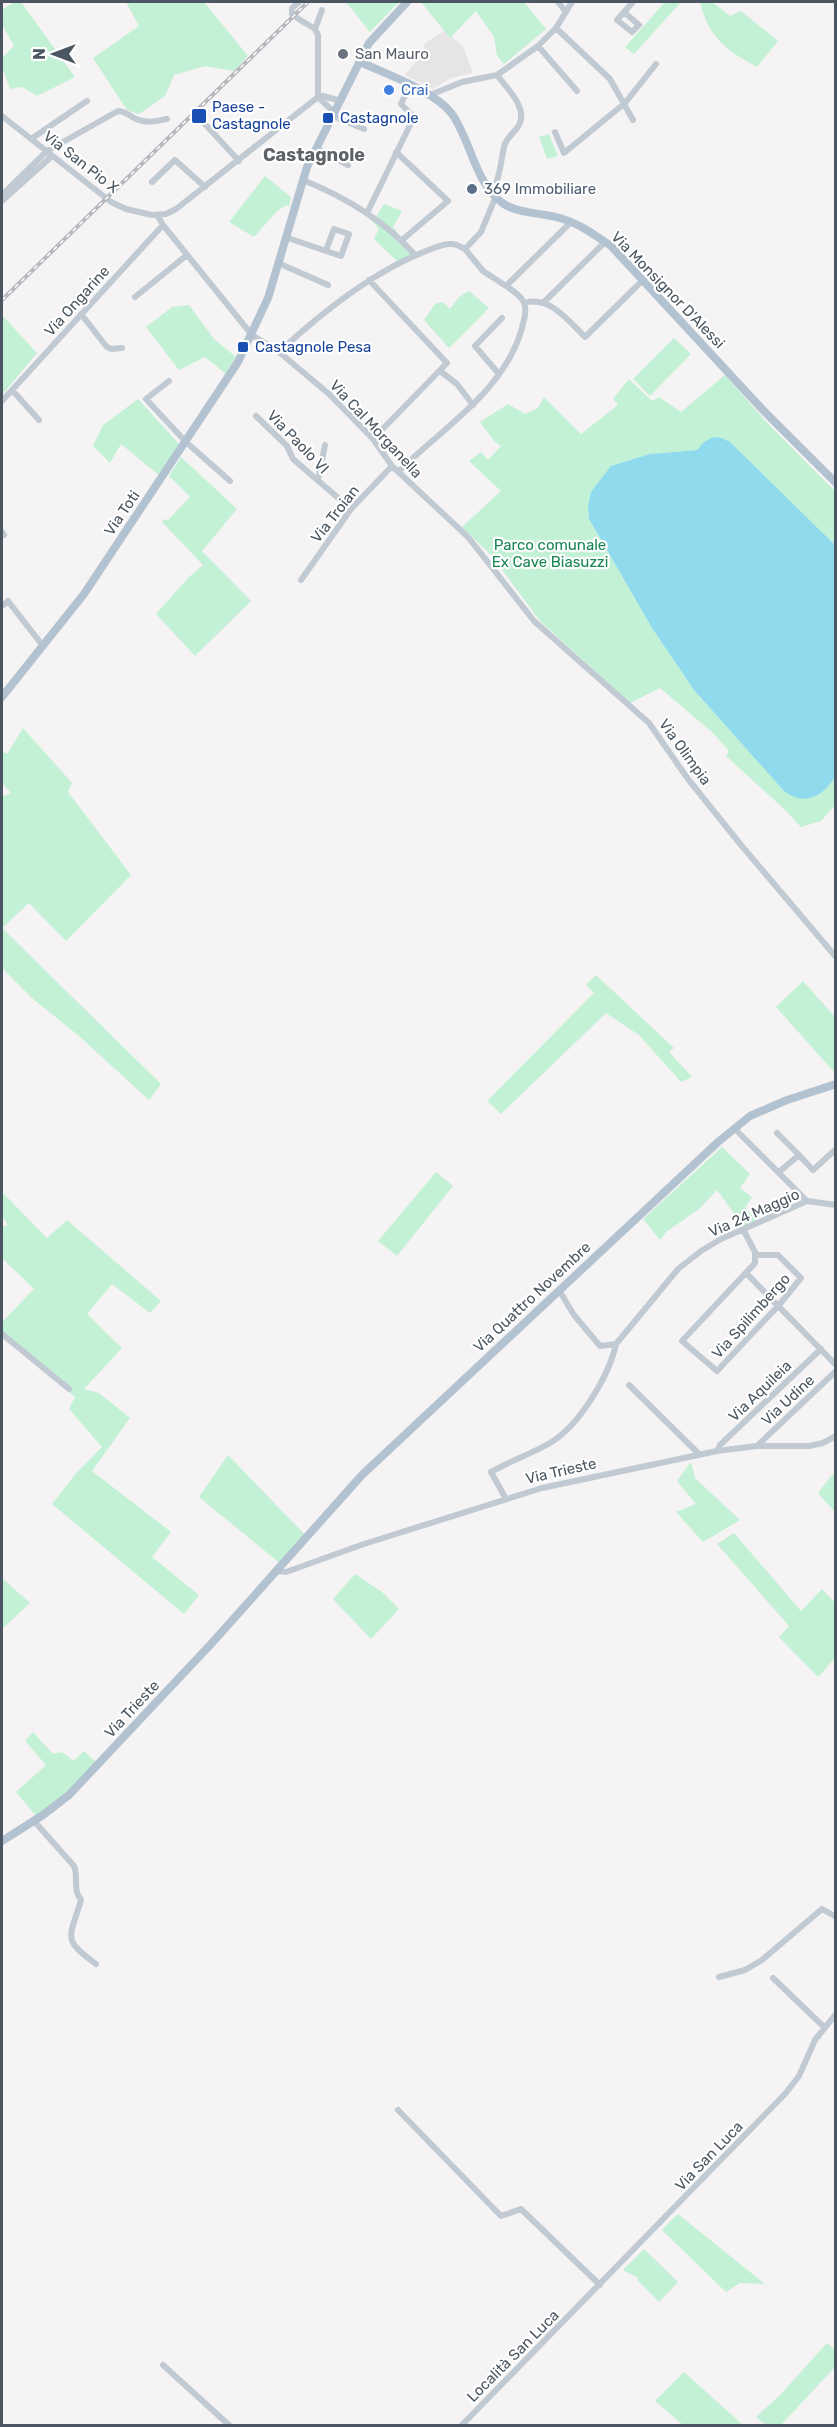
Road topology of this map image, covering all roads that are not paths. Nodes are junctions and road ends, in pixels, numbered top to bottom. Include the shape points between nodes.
1 (299, 2) edge
2 (407, 2) edge
3 (558, 2) edge
4 (572, 2) edge
5 (633, 2) edge
6 (322, 10) dead end
7 (566, 12) junction
8 (624, 12) dead end
9 (556, 28) junction
10 (315, 29) junction
11 (538, 46) junction
12 (360, 62) junction
13 (656, 64) dead end
14 (497, 75) junction
15 (410, 85) junction
16 (577, 91) dead end
17 (430, 95) junction
18 (318, 97) junction
19 (87, 101) dead end
20 (341, 101) junction
21 (625, 103) junction
22 (334, 114) junction
23 (2, 116) edge
24 (167, 119) dead end
25 (633, 120) dead end
26 (204, 123) dead end
27 (364, 129) dead end
28 (555, 132) dead end
29 (31, 139) junction
30 (316, 148) junction
31 (396, 152) junction
32 (49, 154) junction
33 (239, 161) junction
34 (348, 165) dead end
35 (303, 180) junction
36 (152, 182) dead end
37 (205, 187) junction
38 (494, 194) junction
39 (2, 195) edge
40 (2, 201) edge
41 (367, 213) junction
42 (155, 215) junction
43 (571, 222) junction
44 (163, 225) junction
45 (285, 237) junction
46 (402, 240) junction
47 (605, 242) junction
48 (465, 249) junction
49 (326, 250) junction
50 (187, 255) junction
51 (415, 255) junction
52 (278, 263) junction
53 (369, 280) junction
54 (643, 280) junction
55 (328, 285) dead end
56 (506, 286) junction
57 (135, 297) dead end
58 (524, 303) junction
59 (543, 303) junction
60 (81, 314) junction
61 (502, 318) dead end
62 (252, 335) junction
63 (122, 348) dead end
64 (279, 352) junction
65 (440, 371) junction
66 (498, 373) junction
67 (169, 381) dead end
68 (12, 390) junction
69 (2, 401) edge
70 (473, 405) junction
71 (256, 416) dead end
72 (39, 420) dead end
73 (373, 439) junction
74 (186, 442) junction
75 (326, 445) dead end
76 (392, 466) junction
77 (398, 472) junction
78 (318, 480) junction
79 (230, 482) dead end
80 (836, 483) edge
81 (351, 509) junction
82 (452, 522) joint
83 (301, 580) dead end
84 (2, 606) edge
85 (43, 646) junction
86 (2, 697) edge
87 (836, 957) edge
88 (836, 1084) edge
89 (734, 1128) junction
90 (777, 1133) dead end
91 (836, 1149) edge
92 (799, 1155) junction
93 (779, 1172) junction
94 (807, 1201) junction
95 (836, 1205) edge
96 (744, 1231) junction
97 (756, 1255) junction
98 (746, 1273) junction
99 (559, 1290) junction
100 (779, 1305) junction
101 (2, 1334) edge
102 (616, 1344) junction
103 (821, 1349) junction
104 (836, 1365) edge
105 (836, 1371) edge
106 (629, 1385) dead end
107 (69, 1389) dead end
108 (836, 1436) edge
109 (757, 1446) junction
110 (717, 1451) junction
111 (700, 1455) junction
112 (507, 1499) junction
113 (284, 1563) junction
114 (298, 1567) junction
115 (277, 1571) junction
116 (34, 1821) junction
117 (2, 1840) edge
118 (836, 1917) edge
119 (96, 1964) dead end
120 (719, 1977) dead end
121 (773, 1978) dead end
122 (836, 2014) edge
123 (824, 2027) junction
124 (398, 2110) dead end
125 (600, 2285) junction
126 (582, 2304) joint
127 (163, 2365) dead end
128 (230, 2426) edge
129 (461, 2426) edge

1 - 10 street via 292,8 294,16
2 - 12 main road, Via Toti via 369,43
3 - 7 street
4 - 7 street
5 - 8 street
6 - 10 street
7 - 9 street
9 - 11 street
9 - 21 street via 610,79
10 - 18 street via 319,47
11 - 14 street
11 - 16 street
12 - 15 main road, Via Monsignor D'Alessi
12 - 20 main road, Via Toti
13 - 21 street
14 - 17 street via 462,82
14 - 38 street via 517,100 522,117 504,147
15 - 17 main road, Via Monsignor D'Alessi
15 - 31 street via 400,104 414,117
17 - 38 main road, Via Monsignor D'Alessi via 451,114
18 - 20 street
18 - 22 street
18 - 33 street
19 - 29 street
20 - 22 main road, Via Toti
21 - 25 street
21 - 28 street via 564,153
22 - 27 street
22 - 30 main road, Via Toti
23 - 29 street, Via San Pio X
24 - 32 street via 144,121 118,111
26 - 33 street
29 - 32 street, Via San Pio X
30 - 34 street
30 - 35 main road, Via Toti
31 - 41 street
31 - 46 street via 448,201
32 - 39 street
32 - 40 street
32 - 42 street, Via San Pio X via 111,202
33 - 37 street
35 - 41 street
35 - 45 main road, Via Toti
36 - 37 street via 176,160
37 - 42 street via 177,209
38 - 43 main road, Via Monsignor D'Alessi via 514,209
38 - 48 street via 481,232
41 - 46 street
42 - 44 street
43 - 47 main road, Via Monsignor D'Alessi
43 - 56 street
44 - 50 street
44 - 60 street, Via Ongarine
45 - 49 street
45 - 52 main road, Via Toti
46 - 51 street
47 - 54 main road, Via Monsignor D'Alessi
47 - 59 street
48 - 51 street via 449,244
48 - 56 street via 483,271
49 - 49 street via 334,229 349,234 341,256
50 - 57 street
50 - 62 street
51 - 53 street
52 - 55 street
52 - 62 main road, Via Toti
53 - 64 street
53 - 65 street via 447,363
54 - 59 street via 585,337 562,313
54 - 80 main road, Via Monsignor D'Alessi via 763,411
56 - 58 street
58 - 59 street
58 - 66 street via 518,341
60 - 63 street via 106,346
60 - 68 street, Via Ongarine
61 - 66 street via 475,346
62 - 64 street, Via Cal Morganella
62 - 74 main road, Via Toti
64 - 73 street, Via Cal Morganella via 329,394
65 - 70 street via 457,384
65 - 73 street
66 - 70 street
67 - 74 street via 146,399
68 - 69 street, Via Ongarine
68 - 72 street
70 - 77 street
71 - 78 street, Via Paolo VI
73 - 76 street, Via Cal Morganella
74 - 79 street
74 - 85 main road, Via Toti via 84,594
75 - 78 street
76 - 77 street, Via Cal Morganella
76 - 81 street, Via Troian
77 - 82 street, Via Cal Morganella
78 - 81 street, Via Paolo VI
81 - 83 street, Via Troian
82 - 87 street, Via Olimpia via 534,621 649,723 688,779
84 - 85 street via 8,601
85 - 86 main road, Via Toti
88 - 89 main road, Via Quattro Novembre via 787,1100 750,1116
89 - 93 street
89 - 99 main road, Via Quattro Novembre
90 - 92 street
91 - 92 street via 813,1170
92 - 93 street
93 - 94 street
94 - 95 street, Via 24 Maggio
94 - 96 street, Via 24 Maggio
96 - 97 street
96 - 102 street, Via 24 Maggio via 720,1239 686,1263
97 - 98 street, Via Spilimbergo via 755,1263
97 - 100 street, Via Spilimbergo via 778,1255 801,1278
98 - 100 street
98 - 100 street, Via Spilimbergo via 682,1341 717,1371
99 - 102 street via 600,1346
99 - 113 main road, Via Quattro Novembre via 362,1475
100 - 103 street
101 - 107 street
102 - 112 street, Via 24 Maggio via 595,1392 564,1432 549,1444 491,1472
103 - 104 street
103 - 110 street, Via Aquileia
105 - 109 street, Via Udine
106 - 111 street
108 - 109 street, Via Trieste via 809,1446
109 - 110 street, Via Trieste
110 - 111 street, Via Trieste
111 - 112 street, Via Trieste
112 - 114 street, Via Trieste
113 - 114 street
113 - 115 main road, Via Quattro Novembre
114 - 115 street, Via Trieste via 283,1573
115 - 116 main road, Via Trieste via 69,1795
116 - 117 main road, Via Trieste
116 - 119 street via 74,1866 75,1890 81,1900 71,1940 76,1950
118 - 120 street via 822,1909 762,1960 745,1970
121 - 123 street
122 - 123 street, Via San Luca
123 - 125 street, Via San Luca via 786,2094
124 - 125 street via 501,2216 521,2209
125 - 126 street, Via San Luca
126 - 129 street, Località San Luca
127 - 128 street

